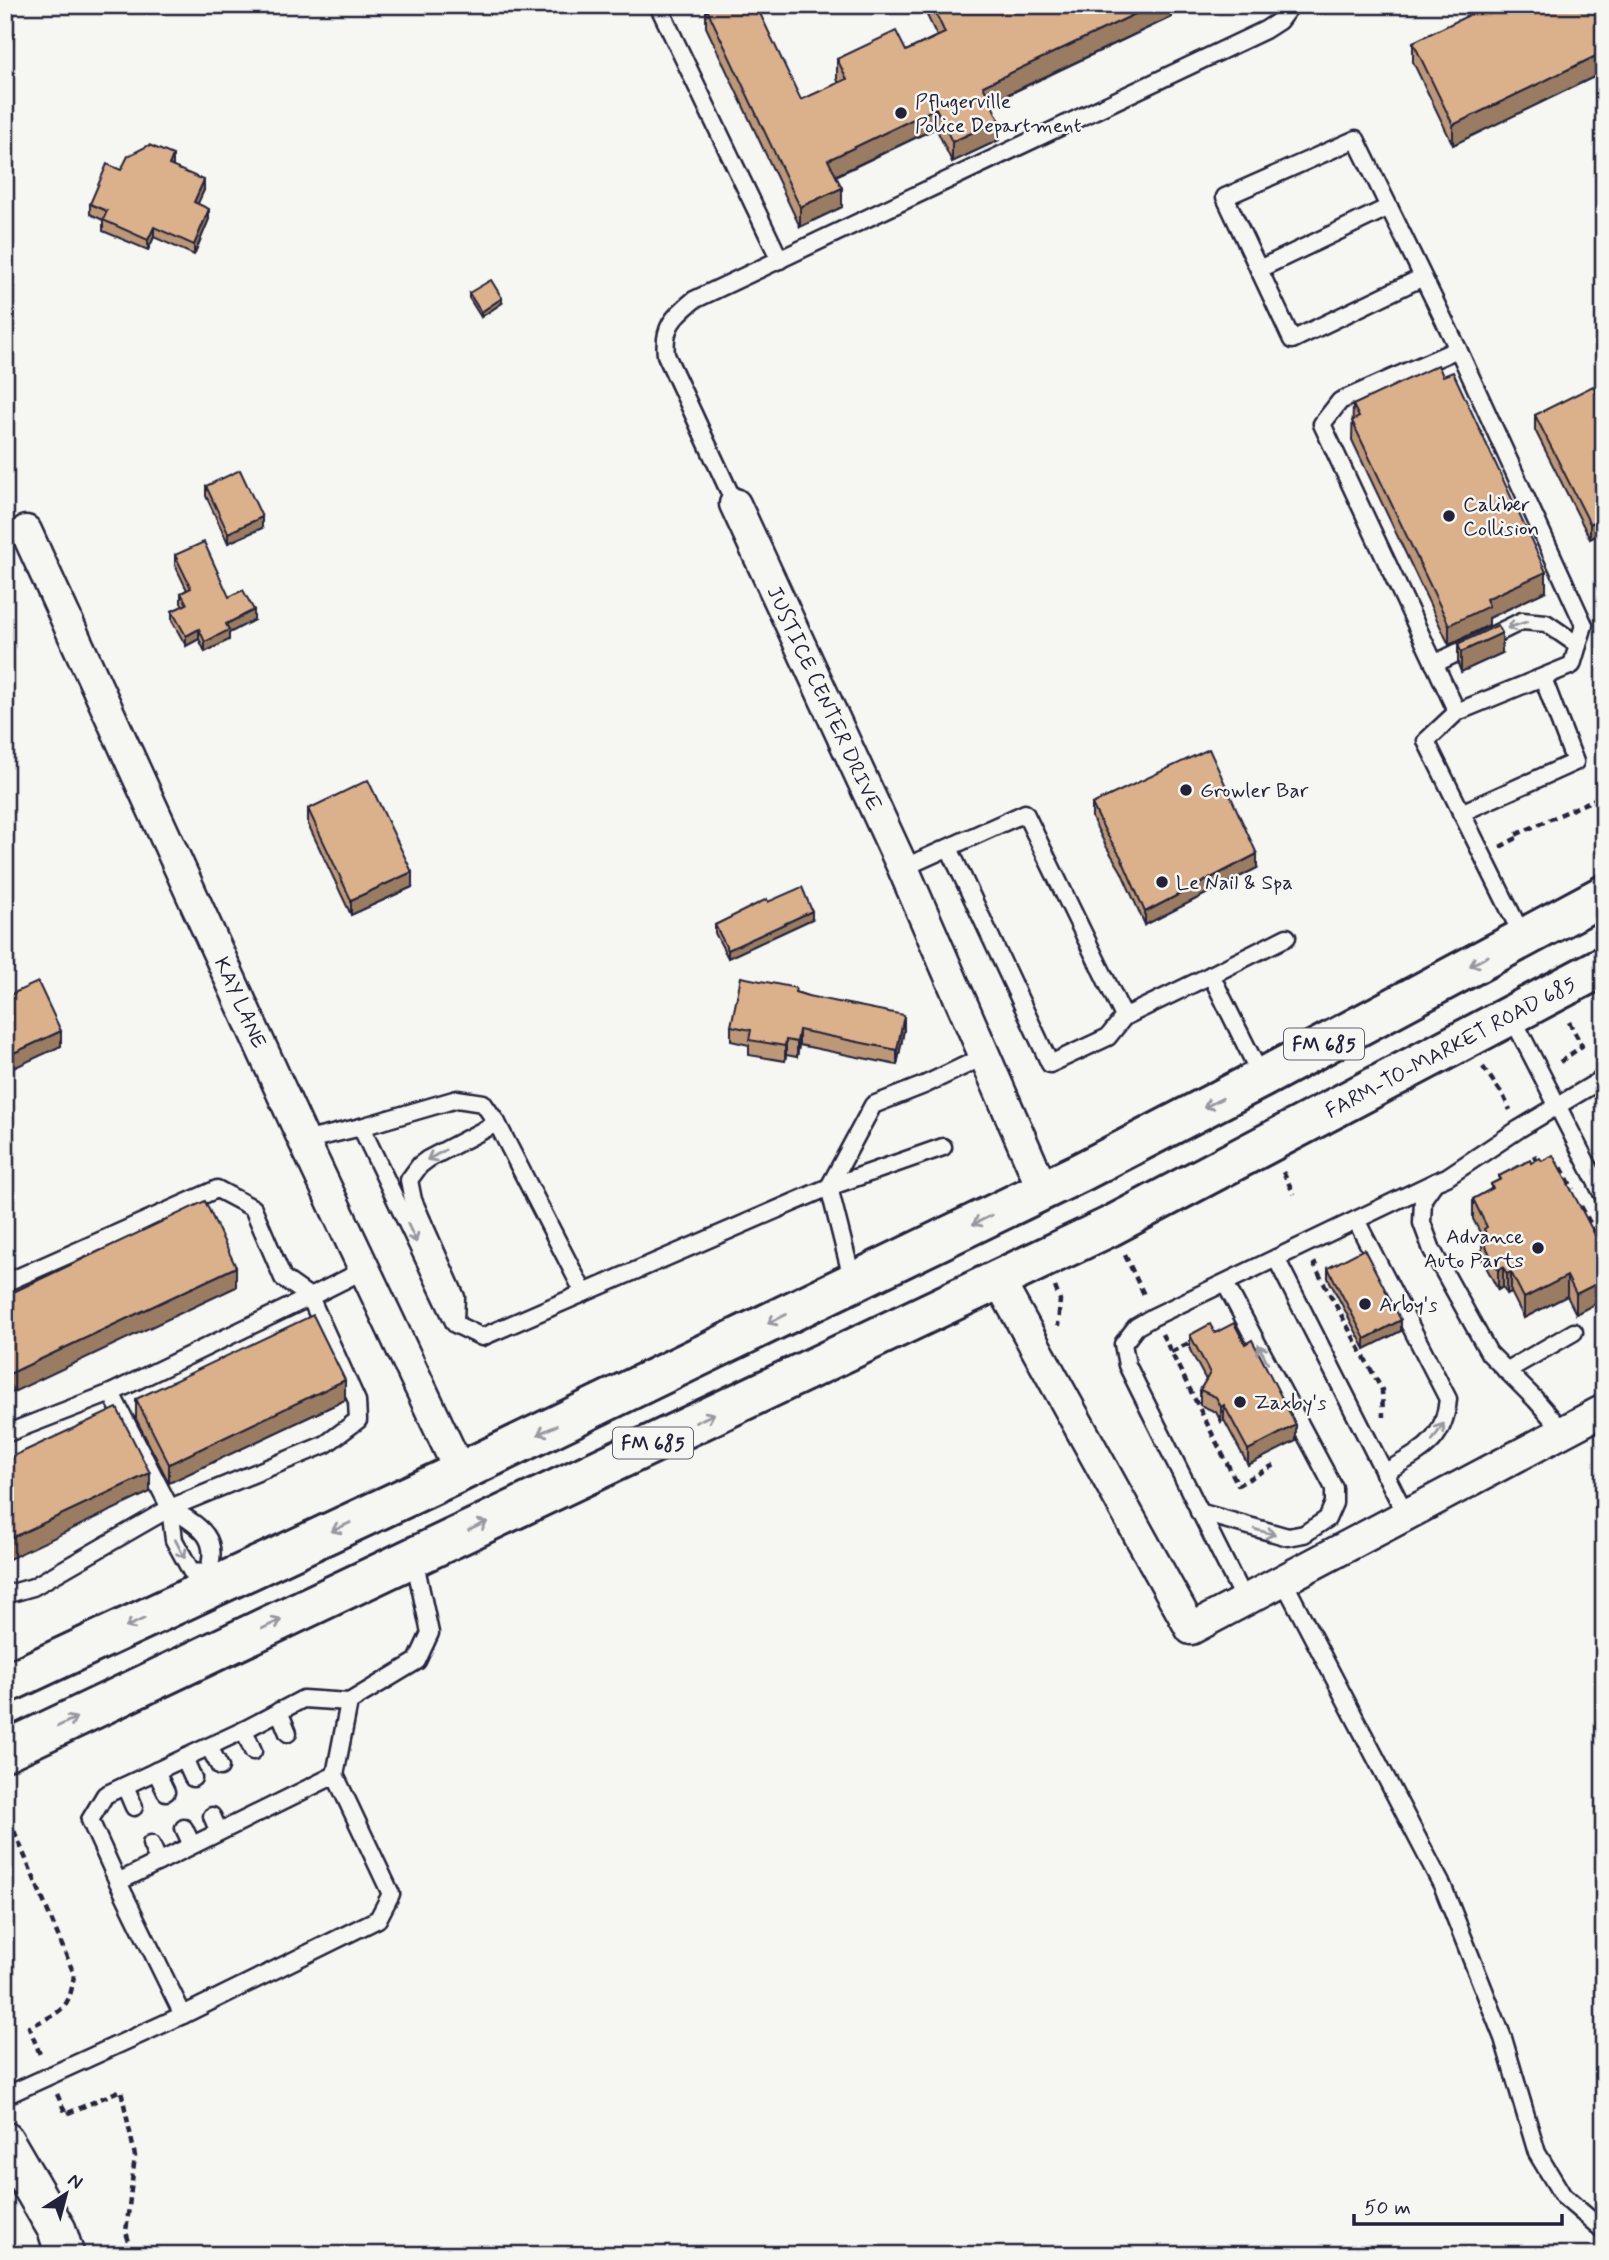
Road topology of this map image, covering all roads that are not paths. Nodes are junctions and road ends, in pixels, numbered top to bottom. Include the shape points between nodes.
1 (658, 5) edge
2 (1291, 5) edge
3 (1389, 207) junction
4 (780, 260) junction
5 (1259, 269) junction
6 (1423, 277) junction
7 (1458, 348) junction
8 (735, 504) joint
9 (16, 531) edge
10 (1578, 645) junction
11 (1434, 664) junction
12 (1543, 678) junction
13 (1457, 712) junction
14 (1461, 813) junction
15 (949, 848) junction
16 (903, 869) junction
17 (1604, 895) edge
18 (1287, 937) dead end
19 (1523, 937) junction
20 (1604, 966) edge
21 (1211, 975) junction
22 (1511, 1015) junction
23 (1124, 1017) junction
24 (985, 1056) junction
25 (1262, 1078) junction
26 (1604, 1078) edge
27 (1556, 1105) junction
28 (497, 1123) junction
29 (361, 1127) junction
30 (304, 1140) junction
31 (943, 1147) dead end
32 (1435, 1182) junction
33 (829, 1187) junction
34 (1043, 1190) junction
35 (1604, 1197) edge
36 (1356, 1220) junction
37 (1276, 1258) junction
38 (366, 1269) junction
39 (998, 1279) junction
40 (853, 1282) junction
41 (5, 1283) edge
42 (1225, 1283) junction
43 (584, 1293) junction
44 (310, 1297) junction
45 (455, 1324) junction
46 (1574, 1332) dead end
47 (1506, 1371) junction
48 (111, 1393) junction
49 (1604, 1410) edge
50 (1563, 1431) junction
51 (5, 1434) edge
52 (460, 1472) junction
53 (1384, 1473) junction
54 (170, 1508) junction
55 (1199, 1513) junction
56 (1406, 1515) junction
57 (413, 1557) junction
58 (212, 1578) junction
59 (1283, 1580) junction
60 (5, 1595) edge
61 (1244, 1600) junction
62 (5, 1684) edge
63 (349, 1702) junction
64 (279, 1711) junction
65 (244, 1730) junction
66 (288, 1733) dead end
67 (209, 1746) junction
68 (5, 1751) edge
69 (253, 1751) dead end
70 (184, 1758) junction
71 (220, 1767) dead end
72 (304, 1770) dead end
73 (156, 1771) junction
74 (335, 1775) junction
75 (193, 1778) dead end
76 (125, 1786) junction
77 (312, 1787) junction
78 (166, 1792) dead end
79 (238, 1803) dead end
80 (134, 1807) dead end
81 (212, 1816) dead end
82 (246, 1818) junction
83 (184, 1828) dead end
84 (219, 1832) junction
85 (151, 1844) dead end
86 (192, 1845) junction
87 (159, 1862) junction
88 (118, 1882) junction
89 (183, 2015) junction
90 (5, 2096) edge
91 (5, 2141) edge
92 (1604, 2231) edge
93 (61, 2242) edge
94 (85, 2255) edge

1 - 4 lane
2 - 4 lane, JUSTICE CENTER DRIVE via 1265,30
3 - 5 lane
3 - 5 lane via 1356,139 1225,197
3 - 6 lane
4 - 8 lane, JUSTICE CENTER DRIVE via 694,300 679,312 664,339 666,355
5 - 6 lane via 1292,340
6 - 7 lane
7 - 10 lane via 1584,625
7 - 11 lane via 1340,401 1322,424
8 - 16 street, JUSTICE CENTER DRIVE
9 - 30 street, KAY LANE
10 -> 11 lane via 1546,623 1522,621
10 - 12 lane via 1572,665
11 - 13 lane
12 - 13 lane
12 - 14 lane via 1575,762
13 - 14 lane via 1426,741
14 - 19 lane
15 - 16 lane
15 - 23 lane via 1025,813
15 - 23 lane via 1050,1064 1108,1037
16 - 24 street, JUSTICE CENTER DRIVE
17 - 19 main road, FM 685
18 - 21 lane
19 -> 25 main road, FM 685
20 - 22 main road, FARM-TO-MARKET ROAD 685 / FM 685
21 - 23 lane
21 - 25 lane
22 - 27 lane
22 - 39 main road, FARM-TO-MARKET ROAD 685 / FM 685 via 1109,1227
24 - 33 lane via 873,1105
24 - 34 street, JUSTICE CENTER DRIVE
25 -> 34 main road, FM 685
26 - 27 lane
27 - 32 lane
27 - 35 lane
28 - 29 lane via 483,1103 457,1098
28 - 43 lane
28 -> 45 lane via 428,1159 409,1180 413,1200 456,1297
29 - 30 lane
29 -> 45 lane
30 - 38 street, KAY LANE
31 - 33 lane
32 - 36 lane
32 - 47 lane via 1423,1199 1422,1223 1432,1250 1489,1353
33 - 40 lane
33 - 43 lane
34 -> 40 main road, FM 685
36 - 37 lane
53 -> 36 lane via 1435,1439 1446,1419 1448,1399
37 - 42 lane
37 - 53 lane
38 - 44 lane
38 - 52 street, KAY LANE
57 -> 39 main road, FM 685
39 - 61 street via 1191,1629
40 -> 52 main road, FM 685
41 - 44 lane via 217,1189 253,1208 283,1279
42 - 55 lane via 1136,1327 1123,1344 1127,1364
55 -> 42 lane via 1288,1537 1304,1534 1327,1519 1334,1503 1334,1488
43 - 45 lane via 482,1337
44 - 48 lane
44 - 54 lane via 357,1401 358,1420 326,1444
46 - 47 lane
47 - 50 lane
48 - 51 lane
48 - 54 lane
49 - 50 street
50 - 56 street
52 -> 58 main road, FM 685
53 - 56 lane
54 -> 58 lane via 174,1541 191,1571
54 - 58 lane via 200,1527 211,1543
54 - 60 lane via 33,1587
55 - 61 lane
56 - 59 street
57 - 63 lane via 430,1633 417,1661
68 -> 57 main road, FM 685
58 -> 62 main road, FM 685
59 - 61 street
59 - 92 lane via 1443,1887 1503,2038 1537,2153 1563,2196
63 - 64 lane via 303,1699
63 - 74 lane
64 - 65 lane
64 - 66 lane
65 - 67 lane
65 - 69 lane
67 - 70 lane
67 - 71 lane
70 - 73 lane
70 - 75 lane
72 - 77 lane
73 - 76 lane
73 - 78 lane
74 - 77 lane
74 - 89 lane via 391,1894 378,1919
76 - 80 lane
76 - 88 lane via 105,1795 90,1820
77 - 82 lane via 272,1796
79 - 82 lane
81 - 84 lane
82 - 84 lane
83 - 86 lane
84 - 86 lane
85 - 87 lane
86 - 87 lane
87 - 88 lane
88 - 89 lane
89 - 90 lane
91 - 93 street
93 - 94 street

